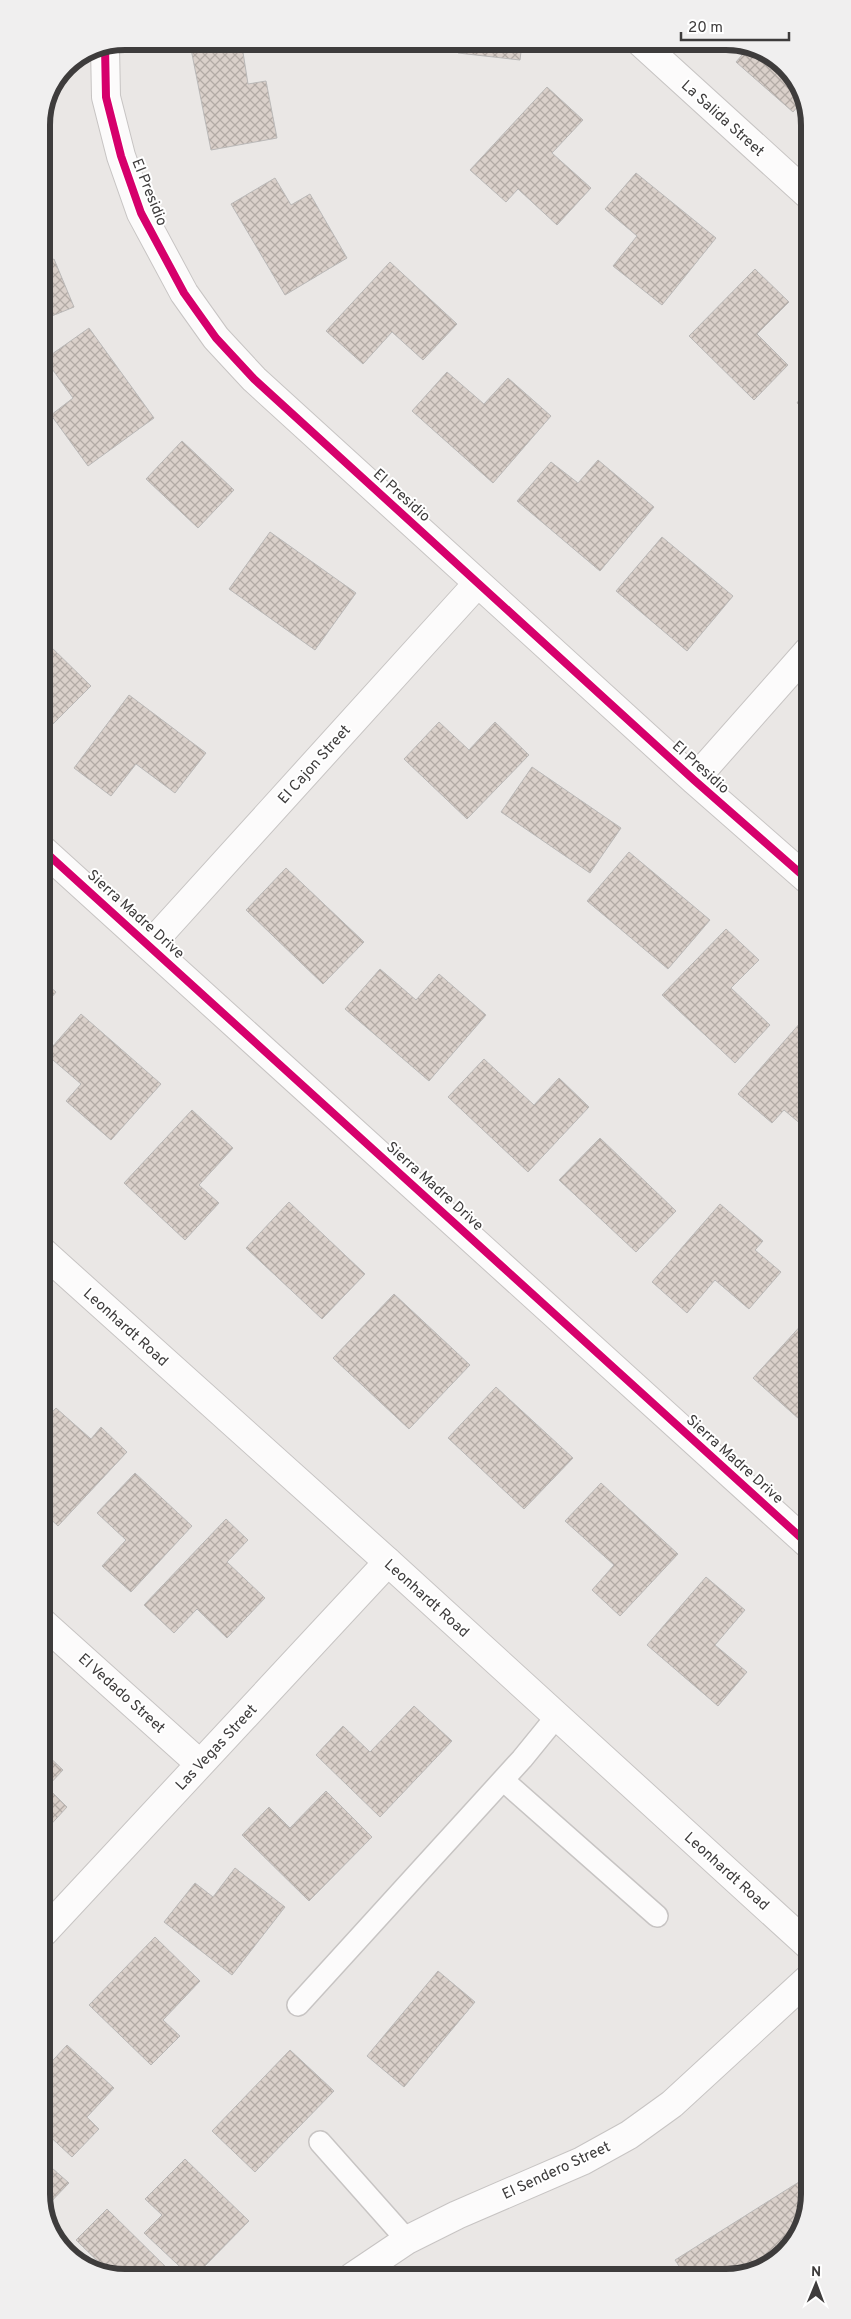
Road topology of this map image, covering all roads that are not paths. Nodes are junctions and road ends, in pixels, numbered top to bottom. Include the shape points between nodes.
1 (649, 50) edge
2 (105, 53) edge
3 (801, 189) edge
4 (478, 583) junction
5 (801, 659) edge
6 (694, 780) junction
7 (50, 856) edge
8 (801, 874) edge
9 (150, 945) junction
10 (50, 1258) edge
11 (801, 1538) edge
12 (388, 1562) junction
13 (50, 1628) edge
14 (557, 1716) junction
15 (200, 1764) junction
16 (503, 1780) junction
17 (657, 1916) dead end
18 (50, 1926) edge
19 (801, 1939) edge
20 (801, 1986) edge
21 (298, 2005) dead end
22 (320, 2142) dead end
23 (406, 2240) junction
24 (362, 2269) edge

1 - 3 street, La Salida Street
2 - 4 street, El Presidio via 106,97 121,156 141,213 184,293 216,338 254,379
4 - 6 street, El Presidio
4 - 9 street, El Cajon Street
5 - 6 street
6 - 8 street, El Presidio
7 - 9 street, Sierra Madre Drive
9 - 11 street, Sierra Madre Drive
10 - 12 street, Leonhardt Road
12 - 14 street, Leonhardt Road
12 - 15 street, Las Vegas Street
13 - 15 street, El Vedado Street
14 - 16 lane
14 - 19 street, Leonhardt Road
15 - 18 street, Las Vegas Street
16 - 17 lane
16 - 21 lane
20 - 23 street, El Sendero Street via 672,2104 628,2135 582,2162
22 - 23 lane
23 - 24 street, El Sendero Street

